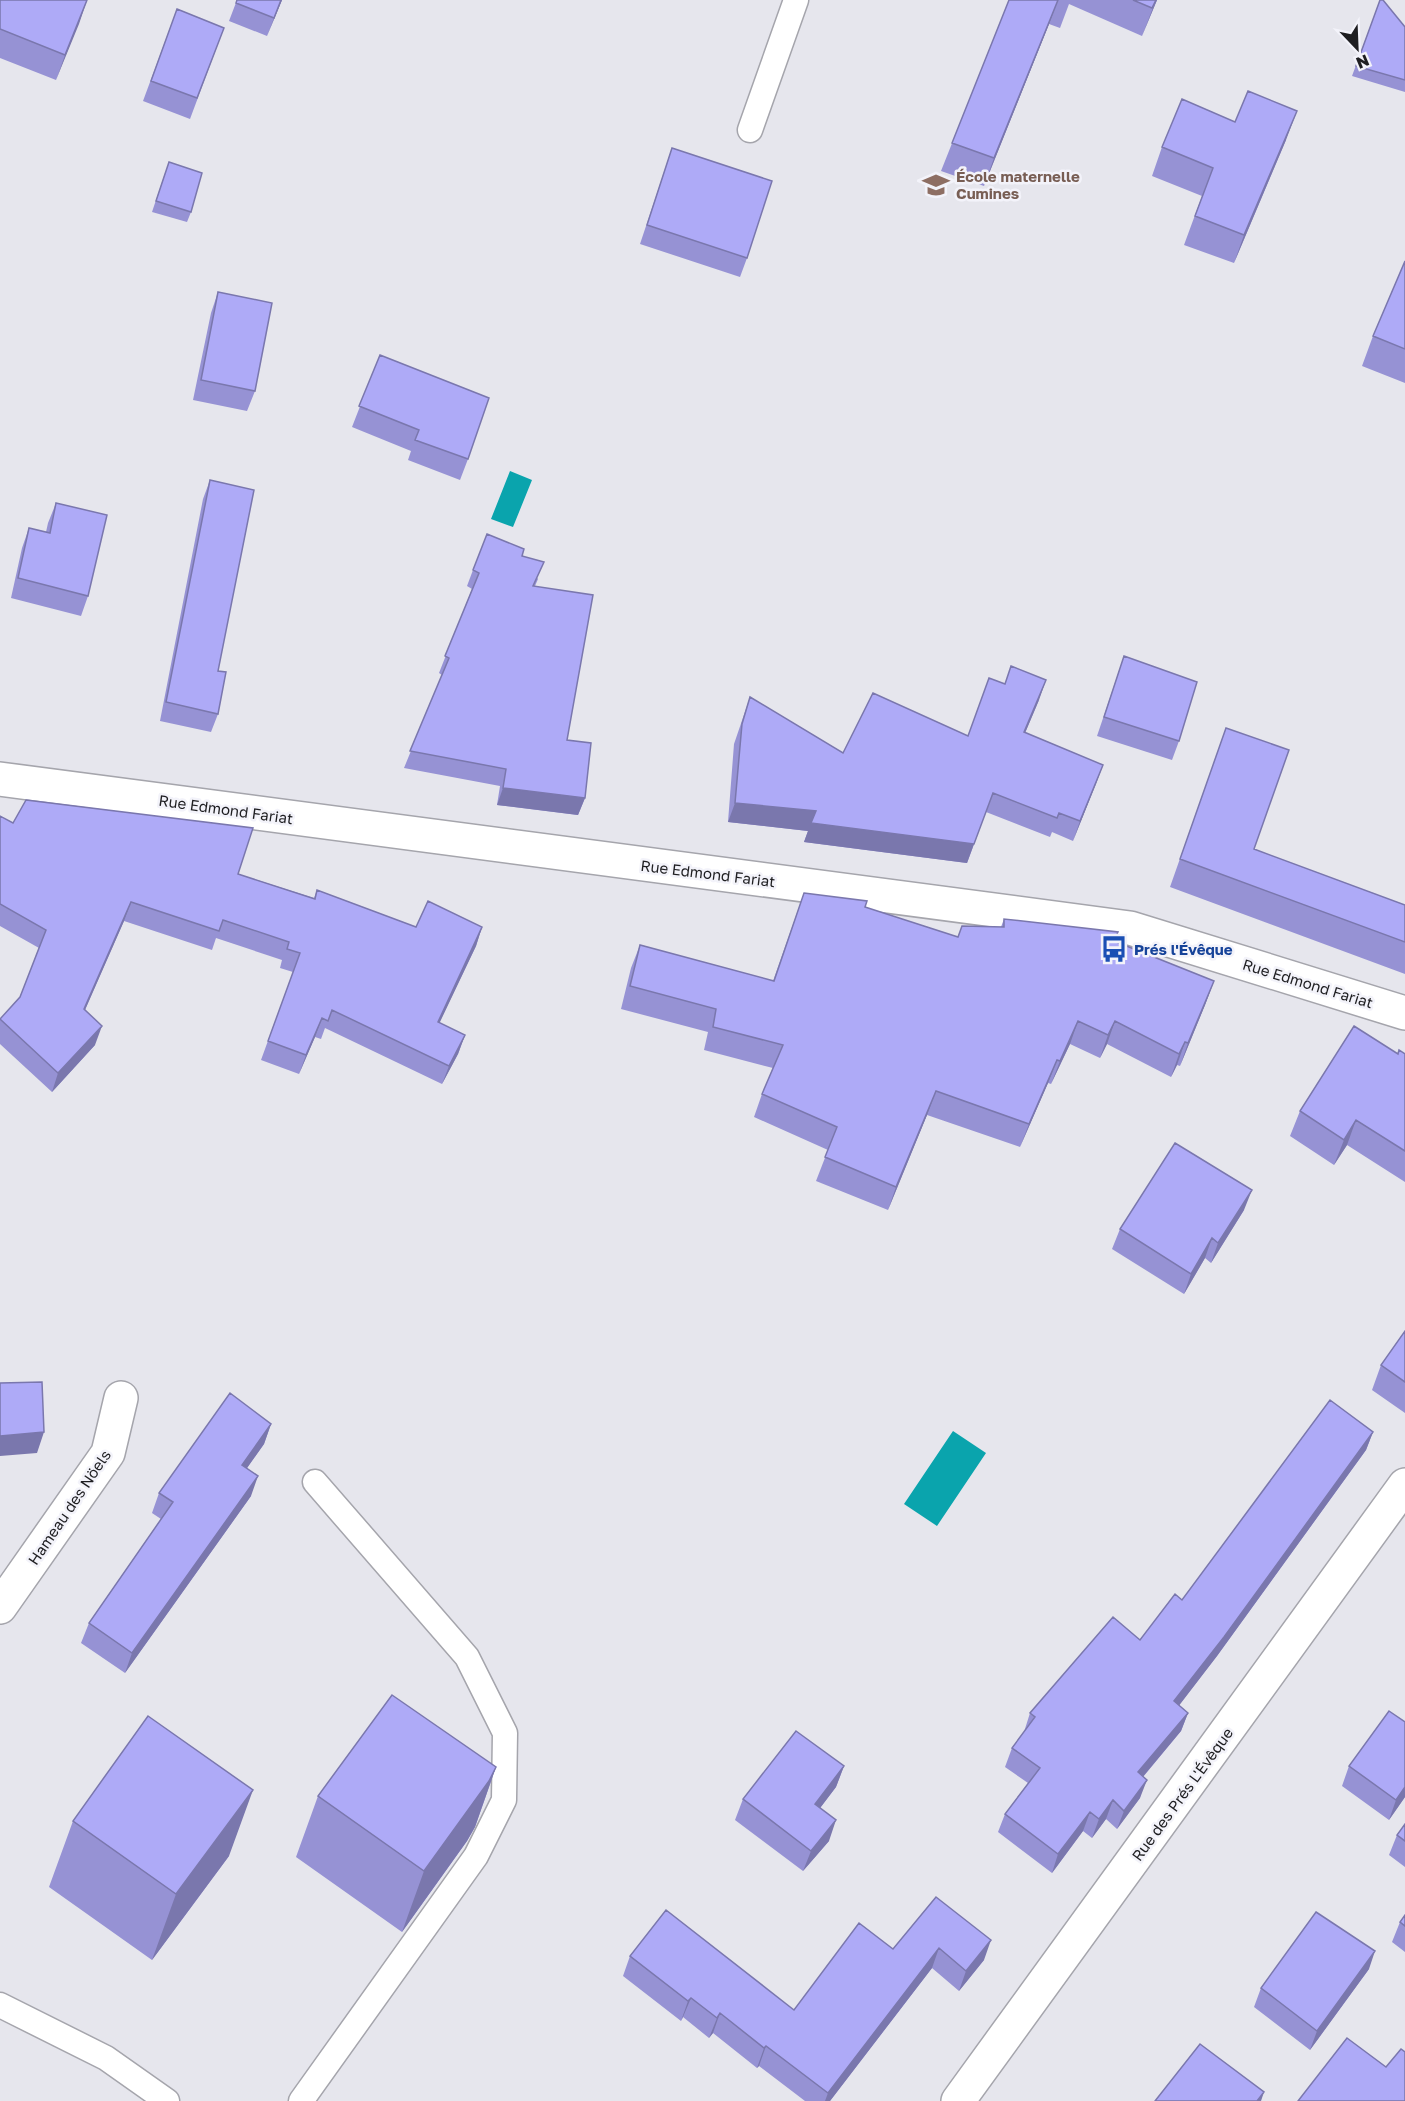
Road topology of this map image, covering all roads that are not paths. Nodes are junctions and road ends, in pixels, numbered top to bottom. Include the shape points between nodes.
1 (796, 0) edge
2 (750, 130) dead end
3 (0, 779) edge
4 (1405, 1014) edge
5 (121, 1398) dead end
6 (315, 1482) dead end
7 (1405, 1485) edge
8 (0, 1607) edge
9 (0, 2006) edge
10 (167, 2101) edge
11 (301, 2101) edge
12 (958, 2101) edge

1 - 2 lane
3 - 4 street, Rue Edmond Fariat via 1130,928
5 - 8 street, Hameau des Nöels via 108,1453
6 - 11 lane via 467,1657 505,1733 504,1800 476,1856
7 - 12 street, Rue des Prés L'Évêque
9 - 10 lane via 106,2058

